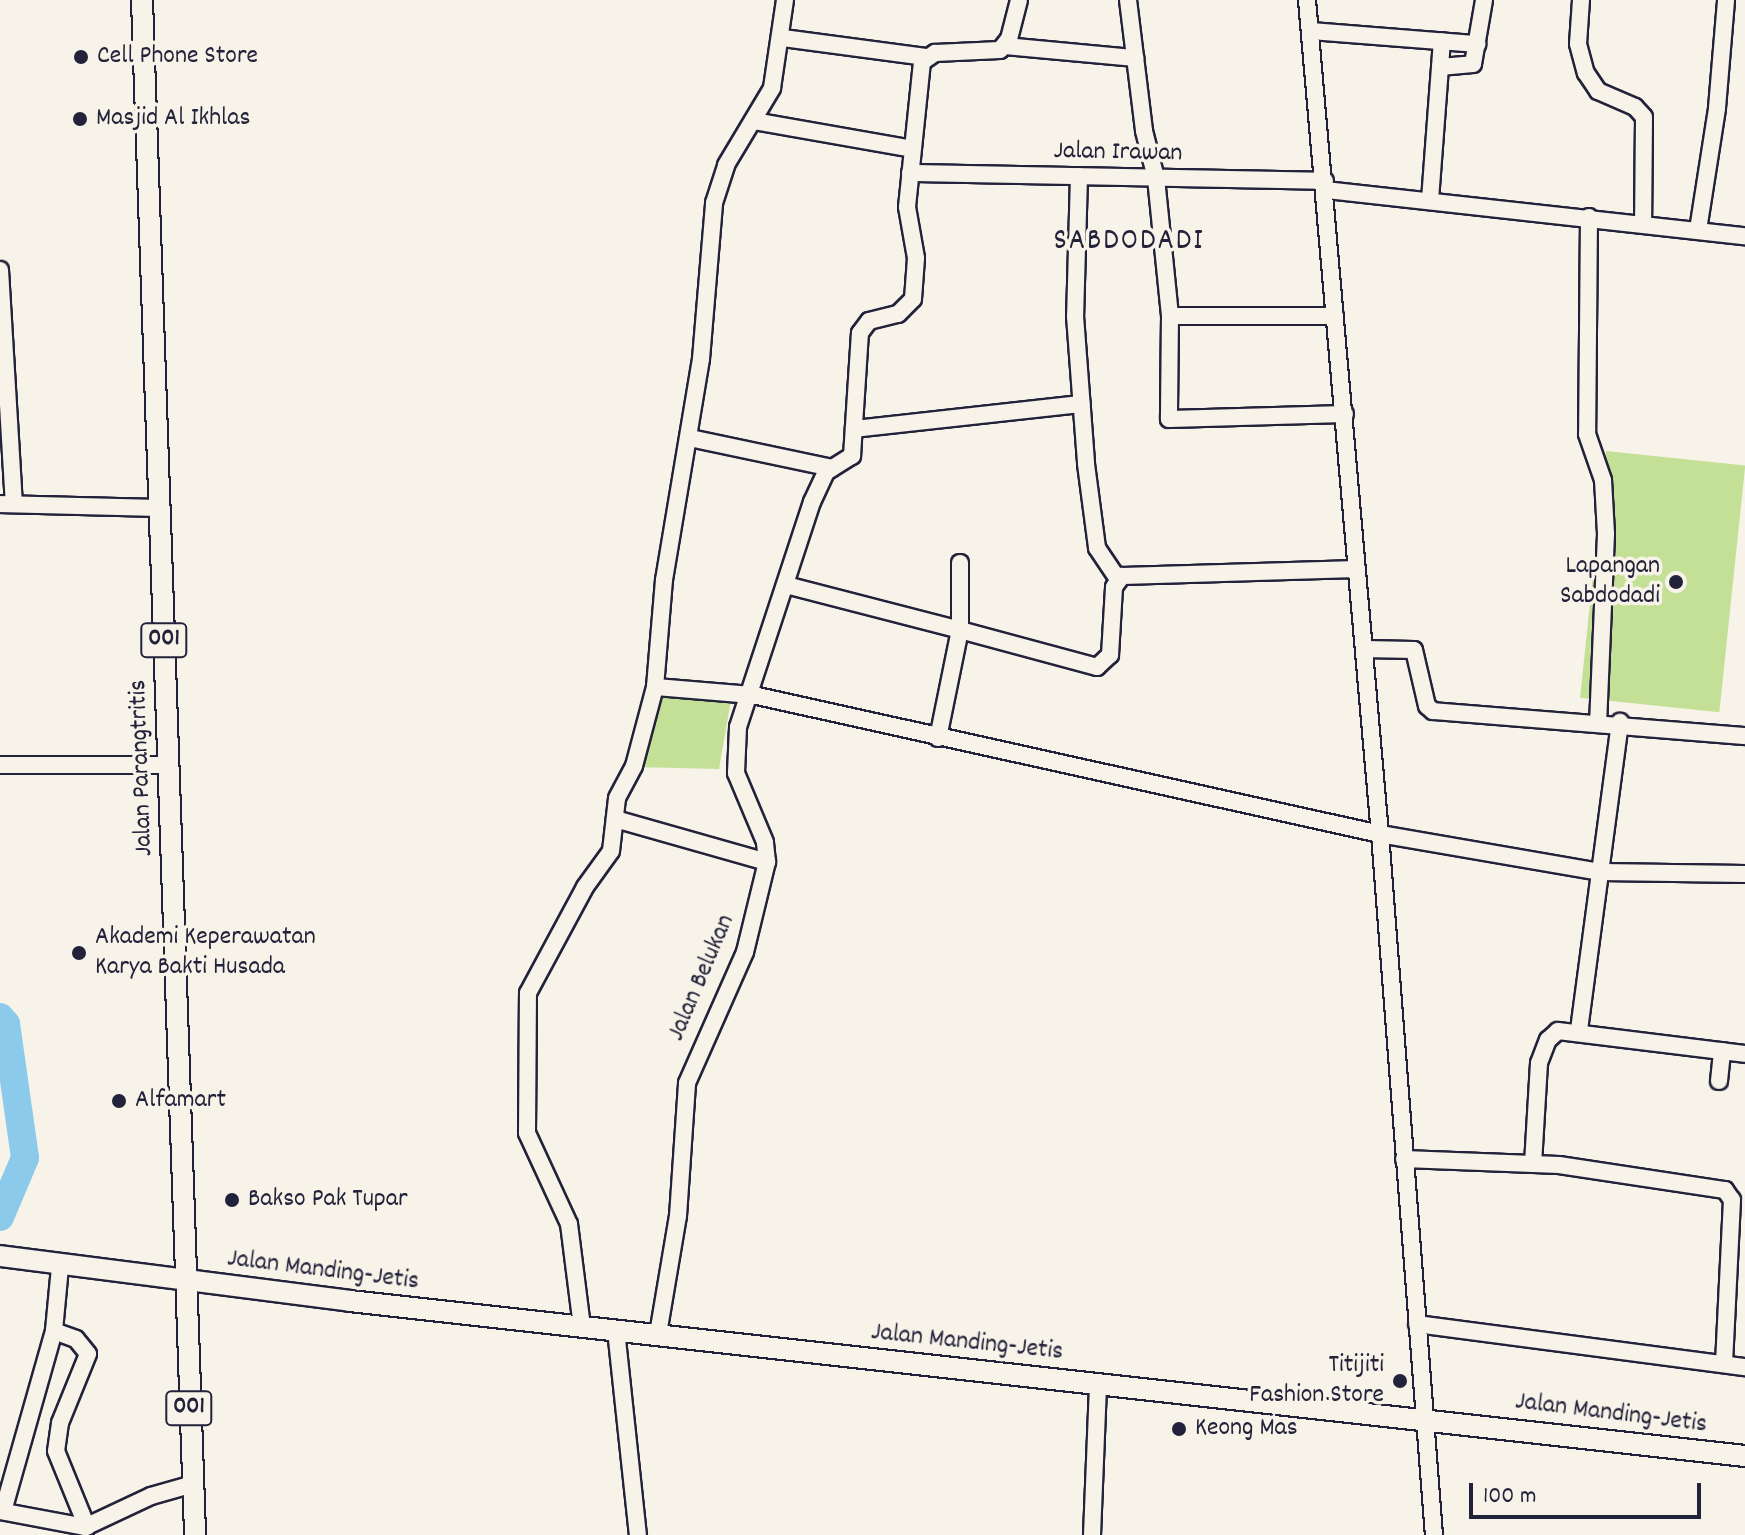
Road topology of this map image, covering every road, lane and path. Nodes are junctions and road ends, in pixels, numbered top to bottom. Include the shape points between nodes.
1 (142, 0) edge
2 (785, 0) edge
3 (1019, 0) edge
4 (1128, 0) edge
5 (1307, 0) edge
6 (1484, 0) edge
7 (1581, 0) edge
8 (1726, 0) edge
9 (1311, 31) junction
10 (783, 38) junction
11 (1442, 41) junction
12 (1477, 44) junction
13 (1005, 46) junction
14 (926, 57) junction
15 (1135, 58) junction
16 (1440, 67) junction
17 (754, 121) junction
18 (912, 149) junction
19 (910, 173) junction
20 (1079, 176) junction
21 (1156, 178) junction
22 (1326, 185) junction
23 (1430, 200) junction
24 (1589, 217) junction
25 (1643, 223) junction
26 (1698, 230) junction
27 (1745, 236) edge
28 (0, 270) edge
29 (1170, 316) junction
30 (1335, 316) junction
31 (1082, 404) junction
32 (1345, 414) junction
33 (854, 429) junction
34 (690, 438) junction
35 (832, 468) junction
36 (7, 504) edge
37 (161, 508) junction
38 (960, 563) dead end
39 (1357, 569) junction
40 (1118, 579) junction
41 (786, 585) junction
42 (960, 630) junction
43 (1364, 649) junction
44 (655, 687) junction
45 (753, 695) junction
46 (1598, 722) junction
47 (1620, 722) junction
48 (1745, 736) edge
49 (938, 738) junction
50 (0, 765) edge
51 (168, 765) junction
52 (615, 819) junction
53 (1380, 834) junction
54 (767, 862) junction
55 (1601, 872) junction
56 (1745, 874) edge
57 (1579, 1030) junction
58 (1722, 1051) junction
59 (1745, 1054) edge
60 (1719, 1081) dead end
61 (1404, 1159) junction
62 (1533, 1164) junction
63 (9, 1258) edge
64 (60, 1267) junction
65 (183, 1281) junction
66 (1417, 1324) junction
67 (582, 1327) junction
68 (616, 1330) junction
69 (54, 1331) junction
70 (658, 1334) junction
71 (1724, 1363) junction
72 (1745, 1367) edge
73 (1098, 1383) junction
74 (1425, 1418) junction
75 (1745, 1456) edge
76 (193, 1484) junction
77 (2, 1511) edge
78 (87, 1527) junction
79 (195, 1535) edge
80 (638, 1535) edge
81 (1092, 1535) edge
82 (1434, 1535) edge

1 - 37 main road, Jalan Parangtritis / 001
2 - 10 street
3 - 13 street
4 - 15 street
5 - 9 street
6 - 12 street
7 - 25 street via 1578,44 1586,73 1598,91 1635,107 1644,117
8 - 26 street via 1717,108
9 - 11 street
9 - 22 street
10 - 14 street
10 - 17 street via 772,88
11 - 12 street
11 - 16 street
12 - 16 street via 1470,66
13 - 14 street via 991,52
13 - 15 street
14 - 18 street
15 - 21 street
16 - 23 street
17 - 18 street
17 - 34 street via 717,189
18 - 19 street
19 - 20 street, Jalan Irawan
19 - 33 street via 907,221 916,258 913,299 898,314 869,321 860,333
20 - 21 street, Jalan Irawan
20 - 31 street via 1075,316
21 - 22 street, Jalan Irawan
21 - 29 street
22 - 23 street, Jalan Irawan
22 - 30 street
23 - 24 street, Jalan Irawan
24 - 25 street, Jalan Irawan
24 - 46 street via 1587,434 1603,480 1606,534
25 - 26 street, Jalan Irawan
26 - 27 street, Jalan Irawan
28 - 36 street
29 - 30 street
29 - 32 street via 1169,419
30 - 32 street
31 - 33 street
31 - 40 street via 1097,548
32 - 39 street
33 - 35 street, Jalan Belukan via 852,456
34 - 35 street
34 - 44 street via 664,580
35 - 41 street, Jalan Belukan via 812,502
36 - 37 street
37 - 51 main road, Jalan Parangtritis / 001
38 - 42 street
39 - 40 street
39 - 43 street
40 - 42 street via 1110,655 1097,667
41 - 42 street
41 - 45 street, Jalan Belukan
42 - 49 street
43 - 46 street via 1414,650 1427,706 1433,711
43 - 53 street
44 - 45 street
44 - 52 street via 634,766 617,798
45 - 49 street
45 - 54 street, Jalan Belukan via 738,727 736,773 765,842
46 - 47 street
47 - 48 street
47 - 55 street
49 - 53 street
50 - 51 street
51 - 65 main road, Jalan Parangtritis / 001
52 - 54 street
52 - 67 street via 611,851 531,984 526,1004 527,1133 569,1224
53 - 55 street
53 - 61 street
54 - 70 street, Jalan Belukan via 740,965 690,1071 678,1216
55 - 56 street
55 - 57 street
57 - 58 street
57 - 62 street via 1558,1031 1542,1052
58 - 59 street
58 - 60 street
61 - 62 street
61 - 66 street
62 - 71 street via 1727,1192 1732,1200
63 - 64 main road, Jalan Manding-Jetis
64 - 65 main road, Jalan Manding-Jetis
64 - 69 street
65 - 67 main road, Jalan Manding-Jetis
65 - 76 main road, Jalan Parangtritis / 001
66 - 71 street
66 - 74 street
67 - 68 main road, Jalan Manding-Jetis
68 - 70 main road, Jalan Manding-Jetis
68 - 80 street
69 - 77 street
69 - 78 street via 87,1349 60,1423 56,1451
70 - 73 main road, Jalan Manding-Jetis
71 - 72 street
73 - 74 main road, Jalan Manding-Jetis
73 - 81 street
74 - 75 main road, Jalan Manding-Jetis
74 - 82 street
76 - 78 street via 151,1496
76 - 79 main road, Jalan Parangtritis / 001
77 - 78 street

